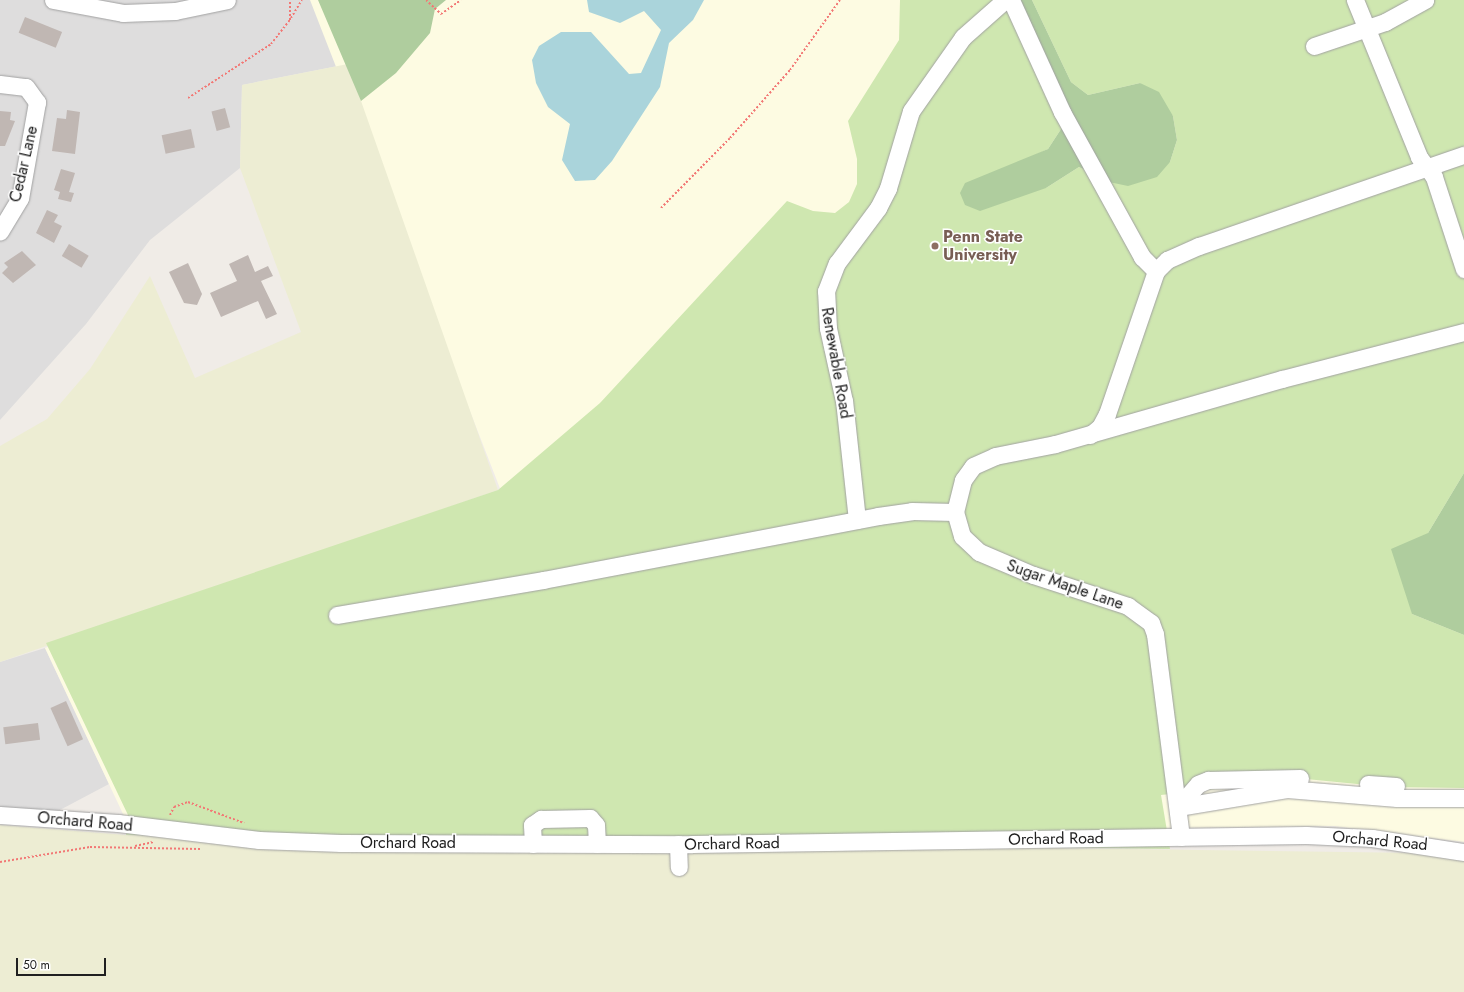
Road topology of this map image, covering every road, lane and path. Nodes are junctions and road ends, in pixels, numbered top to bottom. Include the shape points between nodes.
1 (53, 0) edge
2 (227, 0) edge
3 (290, 0) edge
4 (302, 0) edge
5 (426, 0) edge
6 (461, 0) edge
7 (840, 0) edge
8 (1005, 0) edge
9 (1011, 0) edge
10 (1355, 0) edge
11 (1425, 0) edge
12 (290, 20) junction
13 (1366, 29) junction
14 (1314, 46) dead end
15 (0, 84) edge
16 (188, 98) dead end
17 (1464, 155) edge
18 (1426, 167) junction
19 (661, 208) dead end
20 (0, 231) edge
21 (1464, 269) edge
22 (1156, 270) junction
23 (1464, 332) edge
24 (1090, 435) junction
25 (955, 512) junction
26 (858, 520) junction
27 (337, 615) dead end
28 (1396, 786) dead end
29 (1464, 798) edge
30 (1178, 807) junction
31 (0, 815) edge
32 (169, 821) dead end
33 (252, 826) dead end
34 (1181, 837) junction
35 (161, 840) dead end
36 (533, 844) junction
37 (596, 844) junction
38 (678, 844) junction
39 (1464, 852) edge
40 (0, 862) edge
41 (678, 867) dead end

1 - 2 street via 123,13 175,11
3 - 12 path
4 - 12 path
5 - 6 path via 441,14
7 - 19 path via 790,70 730,138
8 - 26 street, Renewable Road via 962,37 914,105 888,188 878,208 837,263 826,291 828,328 844,401
9 - 22 street via 1062,112 1142,257
10 - 13 street
11 - 13 street via 1406,13
12 - 16 path via 271,44
13 - 14 street
13 - 18 street
15 - 20 street, Cedar Lane via 26,87 34,94 37,102 20,198
17 - 18 street
18 - 21 street via 1434,177
18 - 22 street via 1199,246 1167,260
22 - 24 street via 1107,414 1100,428
23 - 24 street via 1282,379
24 - 25 street via 982,460 963,480
25 - 26 street via 912,511
25 - 30 street, Sugar Maple Lane via 962,536 992,560 1128,606 1151,624 1156,634
26 - 27 street via 543,580
28 - 30 street via 1292,778 1208,780 1198,784
29 - 30 street via 1397,798 1287,789
30 - 34 street, Sugar Maple Lane
31 - 36 street, Orchard Road via 118,823 259,840
32 - 33 path via 174,807 188,802
34 - 38 street, Orchard Road
34 - 39 street, Orchard Road via 1372,838
35 - 40 path via 128,847 76,848
36 - 37 street, Orchard Road
36 - 37 street via 532,825 541,818 590,818 596,826
37 - 38 street, Orchard Road
38 - 41 street

